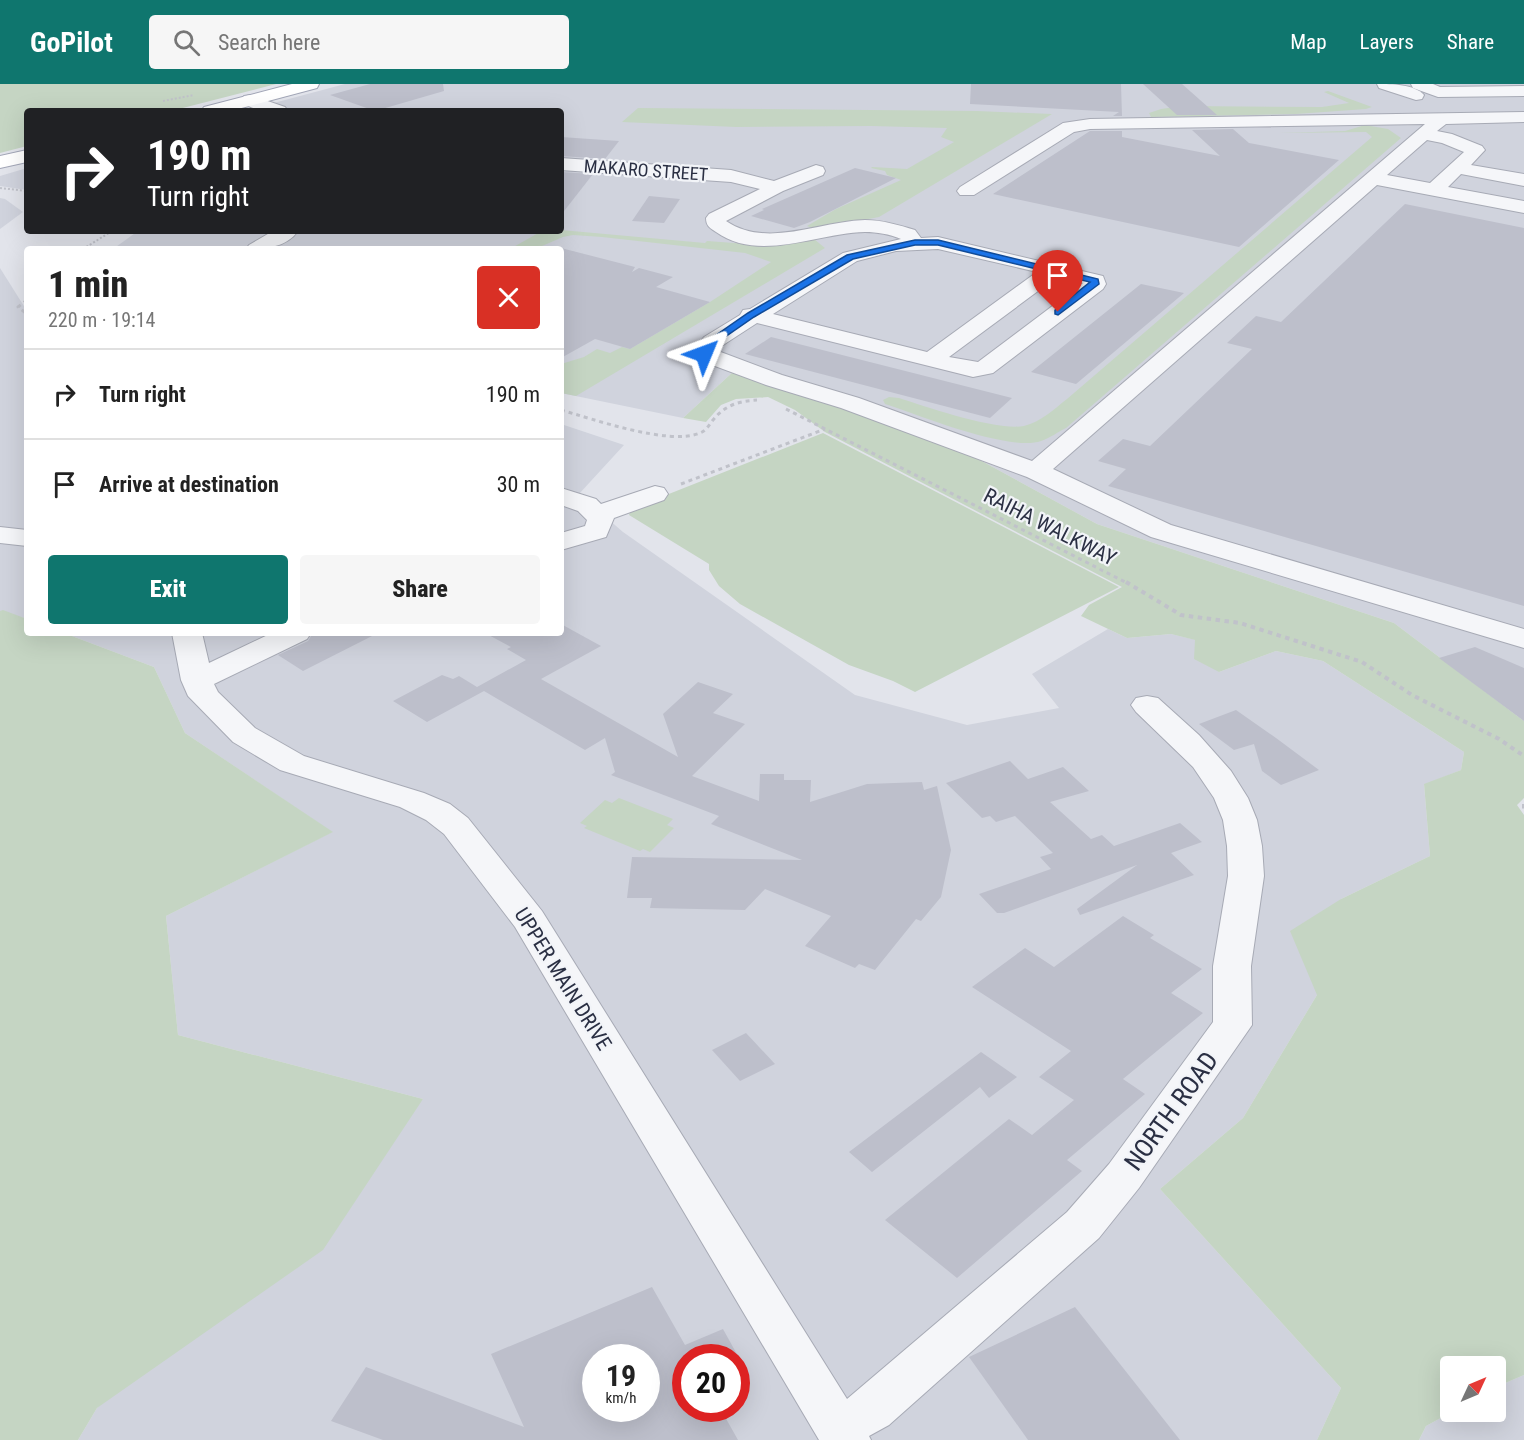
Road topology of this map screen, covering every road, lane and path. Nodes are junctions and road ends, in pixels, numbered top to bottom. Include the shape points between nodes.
1 (311, 84) edge
2 (1385, 84) edge
3 (1418, 90) edge
4 (1524, 91) edge
5 (250, 100) junction
6 (221, 108) edge
7 (271, 108) edge
8 (1524, 117) edge
9 (1442, 118) junction
10 (1355, 120) junction
11 (1524, 131) edge
12 (1422, 134) junction
13 (1240, 137) dead end
14 (1478, 137) dead end
15 (24, 157) edge
16 (0, 162) edge
17 (564, 164) edge
18 (1458, 168) junction
19 (816, 171) dead end
20 (1372, 178) junction
21 (1524, 180) edge
22 (776, 187) junction
23 (0, 188) edge
24 (1434, 190) junction
25 (24, 191) edge
26 (967, 191) dead end
27 (1524, 207) edge
28 (107, 234) edge
29 (283, 234) edge
30 (915, 242) junction
31 (88, 246) edge
32 (261, 246) edge
33 (1053, 270) junction
34 (24, 302) edge
35 (24, 312) edge
36 (751, 315) junction
37 (930, 360) junction
38 (760, 400) dead end
39 (785, 408) dead end
40 (564, 411) edge
41 (825, 429) junction
42 (1036, 471) junction
43 (655, 494) joint
44 (564, 497) edge
45 (597, 515) junction
46 (0, 535) edge
47 (24, 538) edge
48 (564, 541) edge
49 (188, 636) edge
50 (290, 636) edge
51 (1524, 639) edge
52 (196, 680) junction
53 (1147, 705) dead end
54 (1524, 756) edge
55 (1524, 804) edge
56 (1524, 810) edge
57 (843, 1434) edge

1 - 5 main road
2 - 3 street
3 - 4 street
5 - 6 main road
5 - 7 street
8 - 9 street
9 - 10 street
9 - 12 street
10 - 13 street via 1337,127 1270,130
10 - 26 street via 1117,122 1070,127
11 - 14 street via 1492,132
12 - 18 street via 1476,150
12 - 20 street
15 - 16 main road
17 - 22 street, MAKARO STREET via 731,176
18 - 21 street
18 - 24 street
19 - 22 street
20 - 24 street
20 - 42 street
22 - 30 street via 721,214 716,223 721,229 761,239 860,226 908,234
23 - 25 path
24 - 27 street
28 - 31 path
29 - 32 street
30 - 33 street via 938,243
30 - 36 street via 850,257
33 - 37 street
33 - 37 street via 1090,278 1095,284 985,368 973,370
34 - 35 path via 18,307
36 - 37 street
36 - 42 street via 712,342 704,354
38 - 40 path via 728,405 707,429 684,438
39 - 41 path, RAIHA WALKWAY
41 - 43 path
41 - 54 path, RAIHA WALKWAY via 1136,588 1181,615 1240,623 1362,662 1412,695
42 - 51 street via 1161,531
43 - 45 street
44 - 45 street via 587,505
45 - 48 street via 601,519 596,531
46 - 47 street
49 - 52 street, UPPER MAIN DRIVE
50 - 52 street
52 - 57 street, UPPER MAIN DRIVE via 218,712 267,750 292,763 412,800 456,826 529,920
53 - 57 street, NORTH ROAD via 1214,770 1237,808 1246,876 1233,953 1232,1025 1124,1176 1083,1225
55 - 56 path

